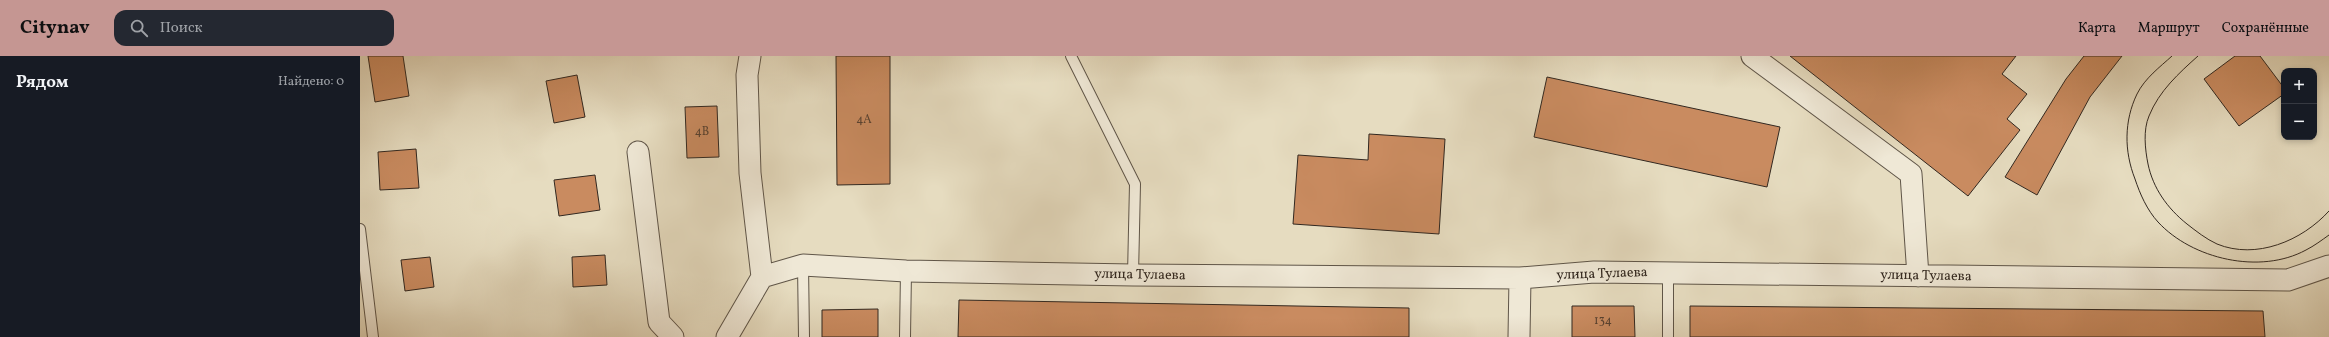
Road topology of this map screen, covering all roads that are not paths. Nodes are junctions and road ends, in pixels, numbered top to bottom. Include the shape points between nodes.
1 (750, 56) edge
2 (1071, 56) edge
3 (1752, 56) edge
4 (638, 152) dead end
5 (360, 229) edge
6 (803, 265) junction
7 (2329, 266) edge
8 (906, 271) junction
9 (1668, 273) junction
10 (1134, 275) junction
11 (1918, 276) junction
12 (762, 277) junction
13 (1520, 278) junction
14 (373, 337) edge
15 (673, 337) edge
16 (727, 337) edge
17 (804, 337) edge
18 (905, 337) edge
19 (1519, 337) edge
20 (1668, 337) edge

1 - 12 street via 747,75 750,173
2 - 10 lane via 1135,184
3 - 11 street via 1911,174
4 - 15 street via 659,322
5 - 14 lane
6 - 8 street, улица Тулаева
6 - 12 street, улица Тулаева
6 - 17 lane
7 - 11 street, улица Тулаева via 2288,280
8 - 10 street, улица Тулаева
8 - 18 lane
9 - 11 street, улица Тулаева
9 - 13 street, улица Тулаева via 1594,272
9 - 20 lane
10 - 13 street, улица Тулаева
12 - 16 street
13 - 19 street

